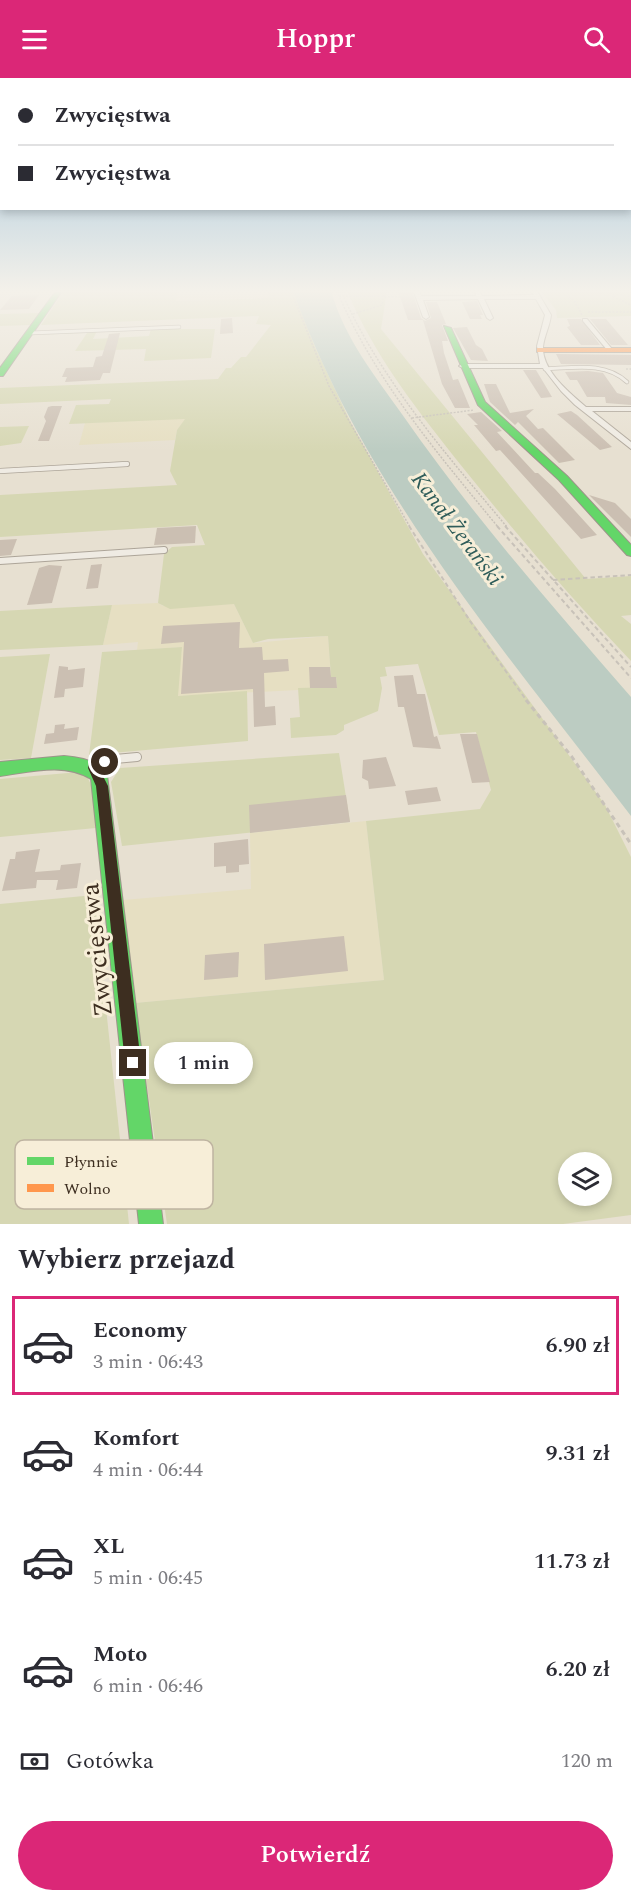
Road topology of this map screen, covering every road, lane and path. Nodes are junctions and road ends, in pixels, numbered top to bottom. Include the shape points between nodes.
1 (22, 344) edge
2 (312, 344) edge
3 (365, 344) edge
4 (370, 344) edge
5 (454, 344) edge
6 (541, 344) edge
7 (606, 344) edge
8 (540, 350) junction
9 (610, 350) junction
10 (631, 350) edge
11 (463, 366) junction
12 (544, 367) junction
13 (626, 369) dead end
14 (631, 369) edge
15 (0, 374) edge
16 (627, 382) dead end
17 (486, 408) junction
18 (588, 409) junction
19 (631, 409) edge
20 (418, 417) junction
21 (412, 418) junction
22 (631, 446) edge
23 (127, 464) dead end
24 (0, 471) edge
25 (164, 550) dead end
26 (631, 552) edge
27 (0, 561) edge
28 (631, 575) edge
29 (553, 580) junction
30 (631, 667) edge
31 (631, 678) edge
32 (137, 757) dead end
33 (93, 768) junction
34 (0, 769) edge
35 (631, 844) edge
36 (142, 1140) edge
37 (149, 1209) edge
38 (151, 1224) edge

1 - 15 street
2 - 35 path via 329,386 395,503 470,621 572,757
3 - 21 path
4 - 20 path
5 - 11 street
6 - 8 street
7 - 9 street
8 - 9 street
8 - 12 street
9 - 10 street
11 - 12 street
11 - 17 street via 476,396
12 - 16 lane via 604,368 618,372
12 - 18 street
13 - 14 path
17 - 20 path
17 - 26 street via 562,478
18 - 19 street
18 - 22 street
20 - 21 path
20 - 29 path
21 - 31 path via 514,547
23 - 24 lane
25 - 27 lane
28 - 29 path
29 - 30 path
32 - 33 lane via 115,759
33 - 34 street via 77,762
33 - 36 street, Zwycięstwa via 102,786
37 - 38 street, Zwycięstwa

